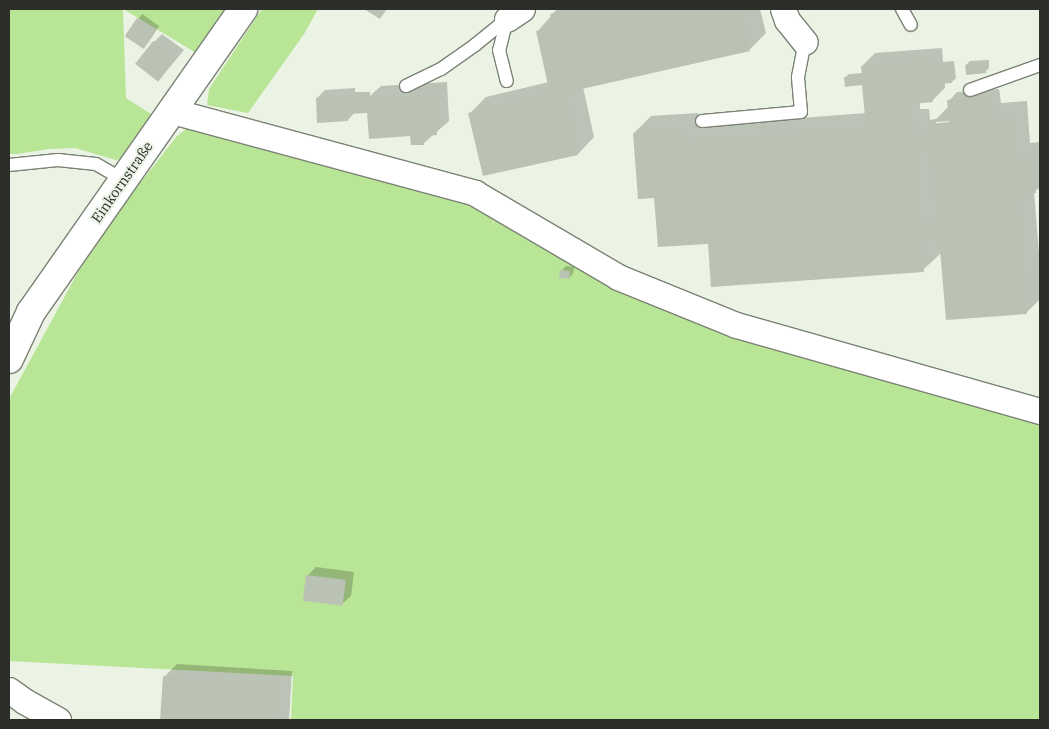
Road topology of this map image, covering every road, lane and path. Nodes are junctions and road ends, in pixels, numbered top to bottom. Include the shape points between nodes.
1 (242, 9) edge
2 (783, 9) edge
3 (902, 9) edge
4 (514, 14) edge
5 (911, 25) dead end
6 (805, 42) joint
7 (1040, 65) edge
8 (507, 81) dead end
9 (406, 86) dead end
10 (970, 90) dead end
11 (172, 111) junction
12 (702, 121) dead end
13 (9, 165) edge
14 (124, 180) junction
15 (9, 359) edge
16 (1040, 411) edge
17 (9, 690) edge
18 (58, 720) edge

1 - 11 street, Einkornstraße
2 - 6 street via 787,20
3 - 5 lane
4 - 8 lane via 499,50
4 - 9 lane via 441,69
6 - 12 lane via 798,77 801,112
7 - 10 lane
11 - 14 street, Einkornstraße
11 - 16 street via 475,193 618,277 736,325
13 - 14 lane via 58,160 96,164
14 - 15 street, Einkornstraße via 31,312
17 - 18 street

